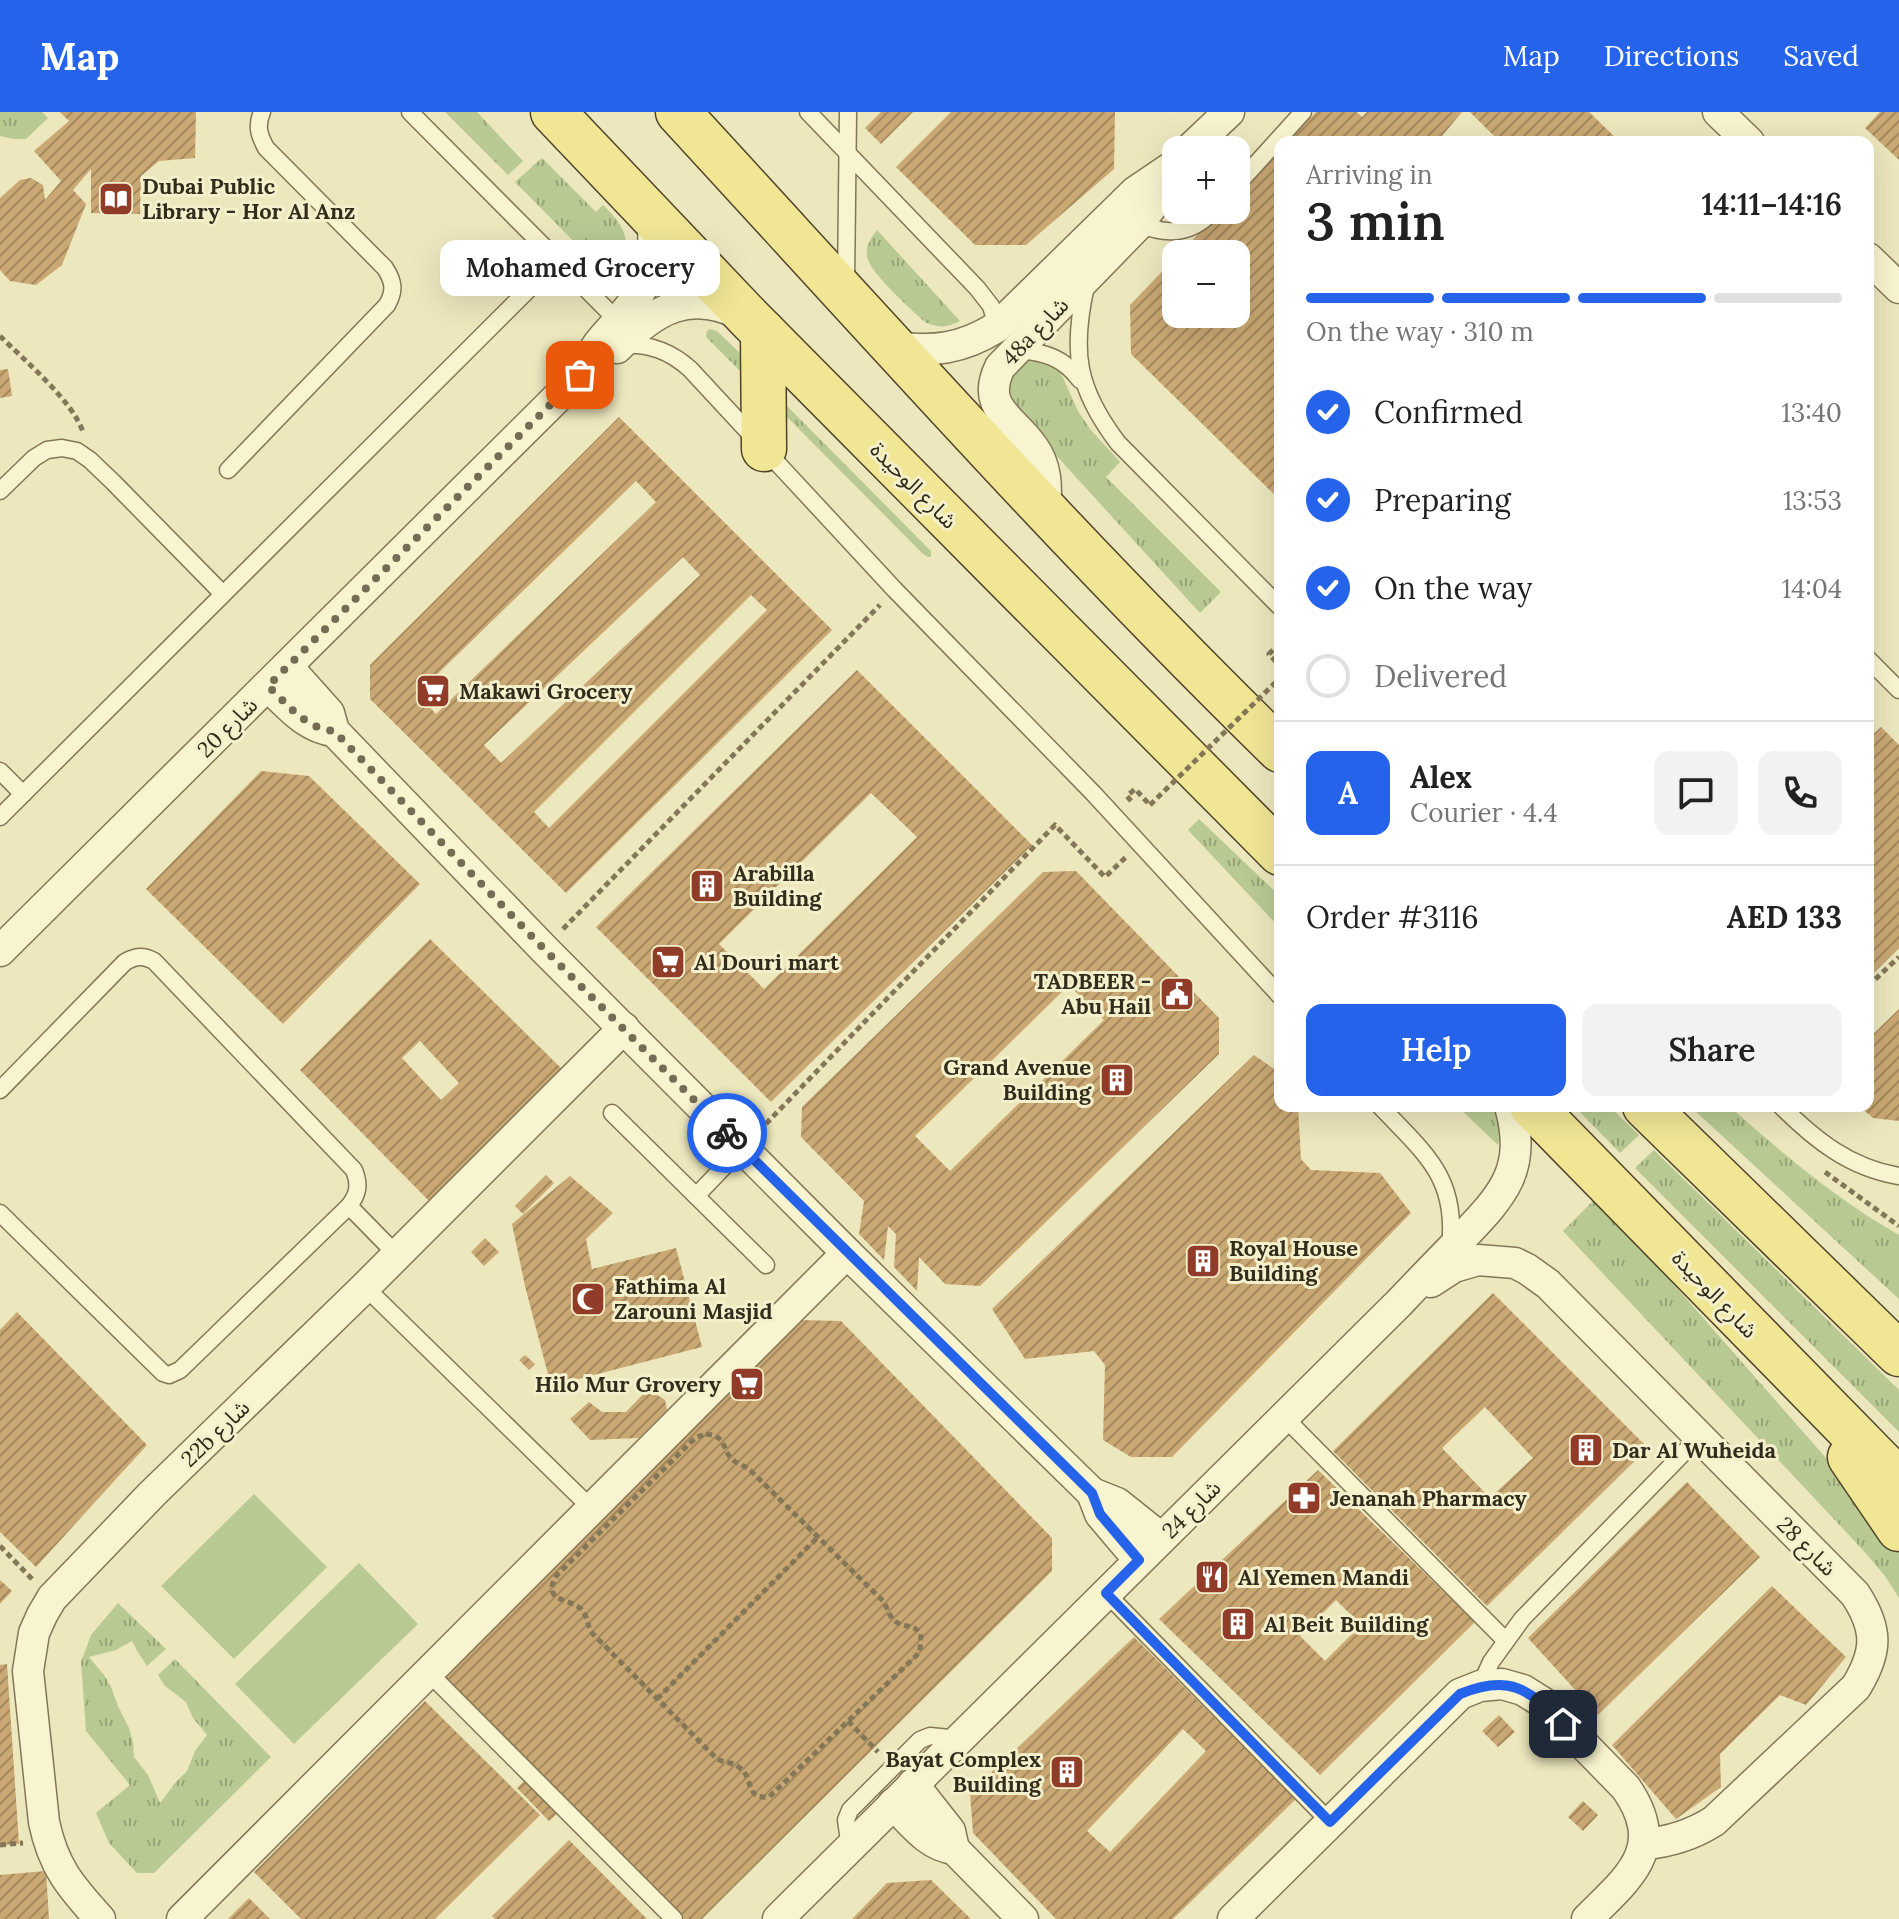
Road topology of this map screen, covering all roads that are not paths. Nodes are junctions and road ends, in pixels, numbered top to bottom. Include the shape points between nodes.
1 (262, 112) edge
2 (410, 112) edge
3 (553, 112) edge
4 (678, 112) edge
5 (808, 112) edge
6 (848, 112) edge
7 (1303, 112) edge
8 (1718, 112) edge
9 (1219, 115) edge
10 (1200, 136) edge
11 (1281, 136) edge
12 (1743, 136) edge
13 (1274, 144) edge
14 (847, 151) junction
15 (1250, 171) edge
16 (1162, 173) edge
17 (1162, 190) edge
18 (652, 215) junction
19 (1139, 224) junction
20 (1198, 224) edge
21 (558, 260) junction
22 (1874, 264) edge
23 (1088, 277) junction
24 (1899, 288) edge
25 (846, 294) junction
26 (756, 325) junction
27 (997, 327) junction
28 (619, 333) junction
29 (892, 346) junction
30 (1016, 350) junction
31 (1084, 384) junction
32 (764, 449) junction
33 (228, 470) dead end
34 (0, 491) edge
35 (1045, 509) junction
36 (223, 594) junction
37 (1274, 601) edge
38 (1874, 665) edge
39 (278, 676) junction
40 (1899, 690) edge
41 (1274, 744) edge
42 (0, 771) edge
43 (23, 794) junction
44 (0, 817) edge
45 (1274, 847) edge
46 (0, 951) edge
47 (1274, 989) edge
48 (624, 1028) junction
49 (0, 1090) edge
50 (1386, 1112) edge
51 (1512, 1112) edge
52 (1538, 1112) edge
53 (1651, 1112) edge
54 (1787, 1112) edge
55 (612, 1113) dead end
56 (742, 1148) junction
57 (1899, 1176) edge
58 (696, 1196) junction
59 (349, 1206) junction
60 (0, 1213) edge
61 (1449, 1250) junction
62 (847, 1253) junction
63 (397, 1255) junction
64 (766, 1265) dead end
65 (365, 1287) junction
66 (1399, 1303) junction
67 (1899, 1354) edge
68 (1807, 1387) junction
69 (1284, 1417) junction
70 (1699, 1437) junction
71 (1899, 1481) edge
72 (1092, 1493) junction
73 (591, 1508) junction
74 (1899, 1529) edge
75 (1161, 1538) junction
76 (1139, 1560) junction
77 (1106, 1593) junction
78 (1505, 1640) junction
79 (428, 1672) junction
80 (1480, 1686) junction
81 (959, 1739) junction
82 (903, 1794) junction
83 (1330, 1822) junction
84 (1644, 1844) junction
85 (850, 1848) junction
86 (1597, 1916) edge
87 (100, 1919) edge
88 (182, 1919) edge
89 (674, 1919) edge
90 (778, 1919) edge
91 (1023, 1919) edge
92 (1233, 1919) edge

1 - 33 lane via 259,136 266,148 385,268 393,293
2 - 21 lane
3 - 18 main road, شارع الوحيدة
4 - 25 main road
5 - 14 lane
6 - 14 lane
7 - 11 lane
8 - 12 street
9 - 10 street, 48a شارع
13 - 15 lane
14 - 25 lane
14 - 27 lane via 985,296
16 - 27 street, 48a شارع via 1135,192
17 - 19 street, 48a شارع
18 - 26 main road, شارع الوحيدة
18 - 28 street, شارع 20 via 653,266
19 - 20 lane via 1172,232
19 - 23 street, 48a شارع
21 - 28 lane
21 - 36 lane
22 - 24 street
23 - 30 street, 48a شارع
23 - 31 lane via 1077,328
25 - 29 main road
26 - 28 street, شارع 20 via 730,308 688,304
26 - 32 main road
26 - 45 main road, شارع الوحيدة
27 - 29 street, 48a شارع via 962,345 915,350
28 - 32 lane via 679,359
28 - 39 street, شارع 20 via 593,351 589,366
29 - 35 main road
30 - 31 lane via 1056,357
30 - 35 street, 48a شارع via 995,377 995,400 1043,466
31 - 37 lane via 1118,443
32 - 47 lane
34 - 36 lane via 47,450 77,451
35 - 41 main road
36 - 43 lane
38 - 40 lane
39 - 46 street, شارع 20
39 - 48 street via 329,713 334,731
42 - 43 lane
43 - 44 lane
48 - 56 street
48 - 63 street, 22b شارع
49 - 59 lane via 125,962 144,956 354,1170 358,1189
50 - 61 lane via 1441,1176 1451,1213
51 - 61 street, شارع 24 via 1517,1146 1513,1170 1503,1192
52 - 68 main road, شارع الوحيدة
53 - 67 main road
54 - 57 lane via 1841,1156
55 - 58 lane
56 - 58 lane
56 - 62 street
58 - 64 lane
59 - 60 lane via 169,1375
59 - 63 lane
61 - 66 street, شارع 24
62 - 72 street
62 - 73 street
63 - 65 street, 22b شارع
65 - 73 lane
65 - 87 street, 22b شارع via 52,1598 34,1633 28,1671 48,1841 72,1889
66 - 69 street, شارع 24
66 - 70 street, شارع 28 via 1454,1267 1478,1260 1515,1263 1548,1284
68 - 71 main road, شارع الوحيدة
68 - 74 main road
69 - 75 street, شارع 24
69 - 78 lane
70 - 78 lane
70 - 84 street, شارع 28 via 1855,1594 1872,1630 1872,1650 1856,1687 1714,1821 1674,1840
72 - 75 street via 1117,1503
72 - 76 street via 1100,1514
73 - 79 street
75 - 76 street, شارع 24
76 - 77 street, شارع 24
77 - 81 street, شارع 24
77 - 83 lane
78 - 80 lane
79 - 88 street
79 - 89 lane
80 - 83 street via 1443,1708
80 - 84 street via 1502,1684 1542,1702 1626,1788 1638,1805
81 - 82 street, شارع 24
81 - 85 lane via 920,1740 847,1815
82 - 85 street, شارع 24
82 - 91 street via 928,1839 954,1849
83 - 92 street
84 - 86 street via 1627,1880
85 - 90 street, شارع 24

